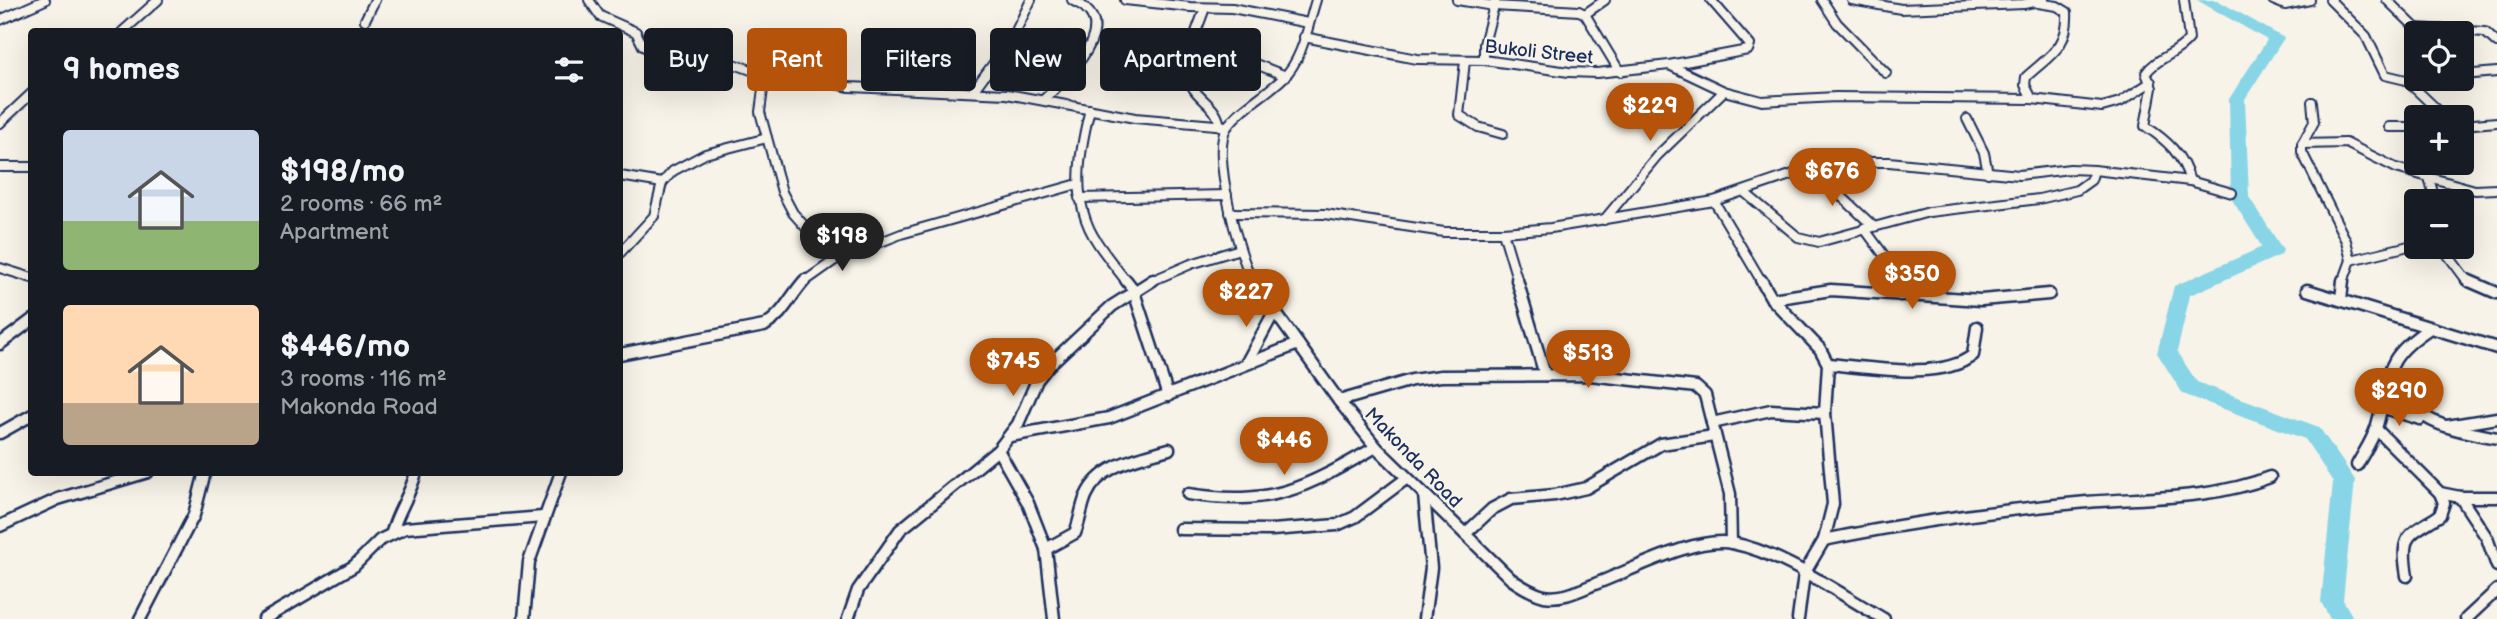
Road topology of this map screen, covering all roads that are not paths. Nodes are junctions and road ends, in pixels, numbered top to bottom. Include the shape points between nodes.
1 (45, 0) edge
2 (158, 0) edge
3 (375, 0) edge
4 (589, 0) edge
5 (1031, 0) edge
6 (1072, 0) edge
7 (1125, 0) edge
8 (1240, 0) edge
9 (1316, 0) edge
10 (1457, 0) edge
11 (1605, 0) edge
12 (1711, 0) edge
13 (1822, 0) edge
14 (1852, 0) edge
15 (2184, 0) edge
16 (2273, 0) edge
17 (2310, 0) edge
18 (2330, 0) edge
19 (2387, 0) edge
20 (2041, 2) edge
21 (1494, 3) edge
22 (1190, 4) edge
23 (1205, 8) junction
24 (1232, 8) junction
25 (1585, 14) junction
26 (0, 20) edge
27 (365, 20) dead end
28 (2409, 21) edge
29 (1308, 23) junction
30 (126, 28) edge
31 (1200, 28) edge
32 (2474, 31) edge
33 (1304, 37) junction
34 (2497, 43) edge
35 (1484, 60) junction
36 (1465, 61) junction
37 (1669, 65) junction
38 (747, 66) edge
39 (1261, 66) edge
40 (1620, 72) junction
41 (2497, 72) edge
42 (1886, 73) dead end
43 (2474, 73) edge
44 (1286, 76) junction
45 (2404, 80) edge
46 (2151, 82) junction
47 (976, 87) edge
48 (1724, 90) junction
49 (763, 91) edge
50 (973, 91) edge
51 (1197, 91) edge
52 (2418, 91) edge
53 (28, 96) edge
54 (2032, 99) junction
55 (1043, 100) junction
56 (2312, 102) dead end
57 (2432, 105) edge
58 (1090, 109) junction
59 (1967, 119) dead end
60 (0, 122) edge
61 (2497, 122) edge
62 (2474, 124) edge
63 (1224, 126) junction
64 (2389, 127) dead end
65 (2404, 127) edge
66 (1503, 134) dead end
67 (766, 138) junction
68 (2302, 144) junction
69 (0, 167) edge
70 (28, 167) edge
71 (1811, 168) junction
72 (2094, 170) junction
73 (1988, 173) junction
74 (623, 176) edge
75 (2429, 177) junction
76 (2190, 181) junction
77 (662, 183) junction
78 (1078, 184) junction
79 (2432, 189) edge
80 (2497, 189) edge
81 (1744, 192) junction
82 (2232, 193) dead end
83 (1227, 195) junction
84 (1079, 198) junction
85 (1714, 201) junction
86 (1230, 213) junction
87 (1604, 220) junction
88 (1869, 227) junction
89 (1503, 232) junction
90 (2404, 247) edge
91 (1240, 249) junction
92 (623, 250) edge
93 (2451, 259) edge
94 (835, 260) junction
95 (2351, 260) junction
96 (0, 268) edge
97 (28, 277) edge
98 (1133, 289) junction
99 (2307, 290) dead end
100 (2497, 293) edge
101 (2049, 294) dead end
102 (1900, 295) junction
103 (1772, 299) junction
104 (2341, 300) junction
105 (1274, 312) junction
106 (28, 323) edge
107 (1977, 327) dead end
108 (2430, 328) junction
109 (0, 344) edge
110 (1298, 344) junction
111 (2497, 348) edge
112 (623, 353) edge
113 (1247, 362) junction
114 (1828, 364) junction
115 (1545, 375) junction
116 (2385, 378) junction
117 (1168, 396) junction
118 (1339, 401) junction
119 (2381, 407) junction
120 (1825, 413) junction
121 (28, 417) edge
122 (2497, 418) edge
123 (2426, 421) junction
124 (1712, 423) junction
125 (2440, 427) junction
126 (2376, 429) junction
127 (0, 433) edge
128 (1010, 436) junction
129 (1714, 436) junction
130 (2497, 438) edge
131 (1376, 447) junction
132 (1169, 449) dead end
133 (998, 450) junction
134 (2357, 465) dead end
135 (135, 476) edge
136 (204, 476) edge
137 (415, 476) edge
138 (559, 476) edge
139 (2270, 477) dead end
140 (1407, 478) junction
141 (2441, 493) junction
142 (1188, 494) dead end
143 (1424, 495) junction
144 (2460, 497) junction
145 (2497, 497) edge
146 (542, 517) junction
147 (0, 526) edge
148 (1180, 528) dead end
149 (391, 532) junction
150 (1465, 534) junction
151 (1824, 540) junction
152 (1731, 543) junction
153 (1046, 548) junction
154 (2497, 566) edge
155 (1804, 574) junction
156 (2407, 576) dead end
157 (2497, 590) edge
158 (140, 619) edge
159 (264, 619) edge
160 (524, 619) edge
161 (848, 619) edge
162 (1054, 619) edge
163 (1424, 619) edge
164 (1798, 619) edge
165 (1884, 619) edge
166 (2466, 619) edge

1 - 26 street
2 - 30 street
3 - 27 street
4 - 38 street via 600,16 636,32 650,50
5 - 47 street via 1013,37
6 - 55 street via 1092,15 1094,28 1080,64
7 - 22 street
8 - 24 street
9 - 29 street
10 - 21 street
11 - 25 street
12 - 37 street, Bukoli Street via 1750,45 1748,50
13 - 42 street via 1837,23
14 - 20 street via 1901,9
15 - 46 street via 2188,41 2148,68
16 - 17 street via 2285,5
18 - 45 street via 2366,36 2385,75
19 - 28 street
20 - 54 street via 2067,12 2068,32 2026,77
21 - 25 street via 1565,8
21 - 35 street
22 - 23 street
23 - 24 street
23 - 31 street
24 - 29 street
25 - 40 street
29 - 33 street
32 - 34 street via 2485,32
33 - 36 street, Bukoli Street via 1417,59
33 - 44 street
35 - 36 street, Bukoli Street
35 - 40 street, Bukoli Street via 1569,72
36 - 66 street via 1467,76 1458,101 1459,115
37 - 40 street, Bukoli Street
37 - 48 street
39 - 44 street
41 - 43 street
44 - 63 street
46 - 54 street via 2112,106
46 - 76 street via 2145,126 2182,155
48 - 54 street via 1762,101
48 - 87 street via 1703,116 1661,152
49 - 67 street via 760,105
50 - 55 street
51 - 63 street
52 - 57 street
53 - 60 street
55 - 58 street
56 - 68 street via 2314,122
58 - 63 street via 1161,122
58 - 78 street via 1080,148
59 - 73 street via 1984,153
61 - 62 street
63 - 83 street, Makonda Road via 1220,148
64 - 65 street
67 - 77 street via 686,162
67 - 94 street via 787,204
68 - 75 street via 2346,143 2382,163
68 - 95 street
69 - 70 street
71 - 73 street via 1889,162
71 - 81 street
71 - 88 street
72 - 73 street
72 - 76 street
72 - 88 street via 2091,180 2077,190 1929,212
74 - 77 street
75 - 79 street
75 - 80 street via 2475,190
76 - 82 street
77 - 92 street via 654,216
78 - 84 street
78 - 94 street via 901,234
81 - 85 street
81 - 88 street via 1807,241 1819,242
83 - 84 street
83 - 86 street, Makonda Road
84 - 98 street via 1096,240
85 - 87 street
85 - 103 street
86 - 89 street via 1325,214 1432,231
86 - 91 street, Makonda Road
87 - 89 street
88 - 102 street via 1892,267
89 - 115 street
90 - 95 street
91 - 98 street via 1198,260
91 - 105 street, Makonda Road via 1251,279
93 - 100 street via 2469,283
94 - 112 street via 807,278 789,298 781,316 764,326
95 - 104 street via 2343,277
96 - 97 street
98 - 117 street
98 - 128 street via 1095,317 1039,376
99 - 104 street
101 - 102 street via 1982,300
102 - 103 street via 1831,290
103 - 114 street via 1820,349
104 - 108 street
105 - 110 street, Makonda Road
105 - 113 street
106 - 109 street
107 - 114 street via 1974,354 1956,365
108 - 111 street
108 - 116 street via 2390,361
110 - 113 street
110 - 118 street, Makonda Road
113 - 117 street
114 - 120 street
115 - 118 street via 1441,376
115 - 124 street via 1692,385 1706,395
116 - 119 street
116 - 123 street
117 - 128 street via 1109,418
118 - 131 street, Makonda Road
119 - 123 street
119 - 126 street
120 - 124 street via 1768,411
120 - 151 street via 1833,504
121 - 127 street
122 - 125 street
123 - 125 street
124 - 129 street
125 - 130 street
126 - 134 street
126 - 141 street
128 - 133 street
129 - 150 street via 1661,444 1586,488 1511,499 1492,509
129 - 152 street via 1730,494
131 - 140 street, Makonda Road
131 - 142 street via 1300,488 1265,498
132 - 153 street via 1095,479 1075,533
133 - 153 street via 1028,503
133 - 161 street via 900,530 858,590
135 - 147 street via 58,499
136 - 158 street via 194,515
137 - 149 street
138 - 146 street
139 - 151 street via 2247,488 2214,493 2036,508
140 - 143 street, Makonda Road
140 - 148 street via 1337,525 1272,530
141 - 144 street
141 - 156 street via 2444,511 2413,530 2407,539
143 - 150 street, Makonda Road
143 - 163 street via 1431,568
144 - 145 street
144 - 154 street via 2482,529
146 - 149 street
146 - 160 street via 524,578
149 - 159 street via 354,566
150 - 152 street, Makonda Road via 1528,592 1549,598 1568,595 1686,549
151 - 155 street
152 - 155 street, Makonda Road
153 - 162 street
155 - 164 street
155 - 165 street, Makonda Road
157 - 166 street

